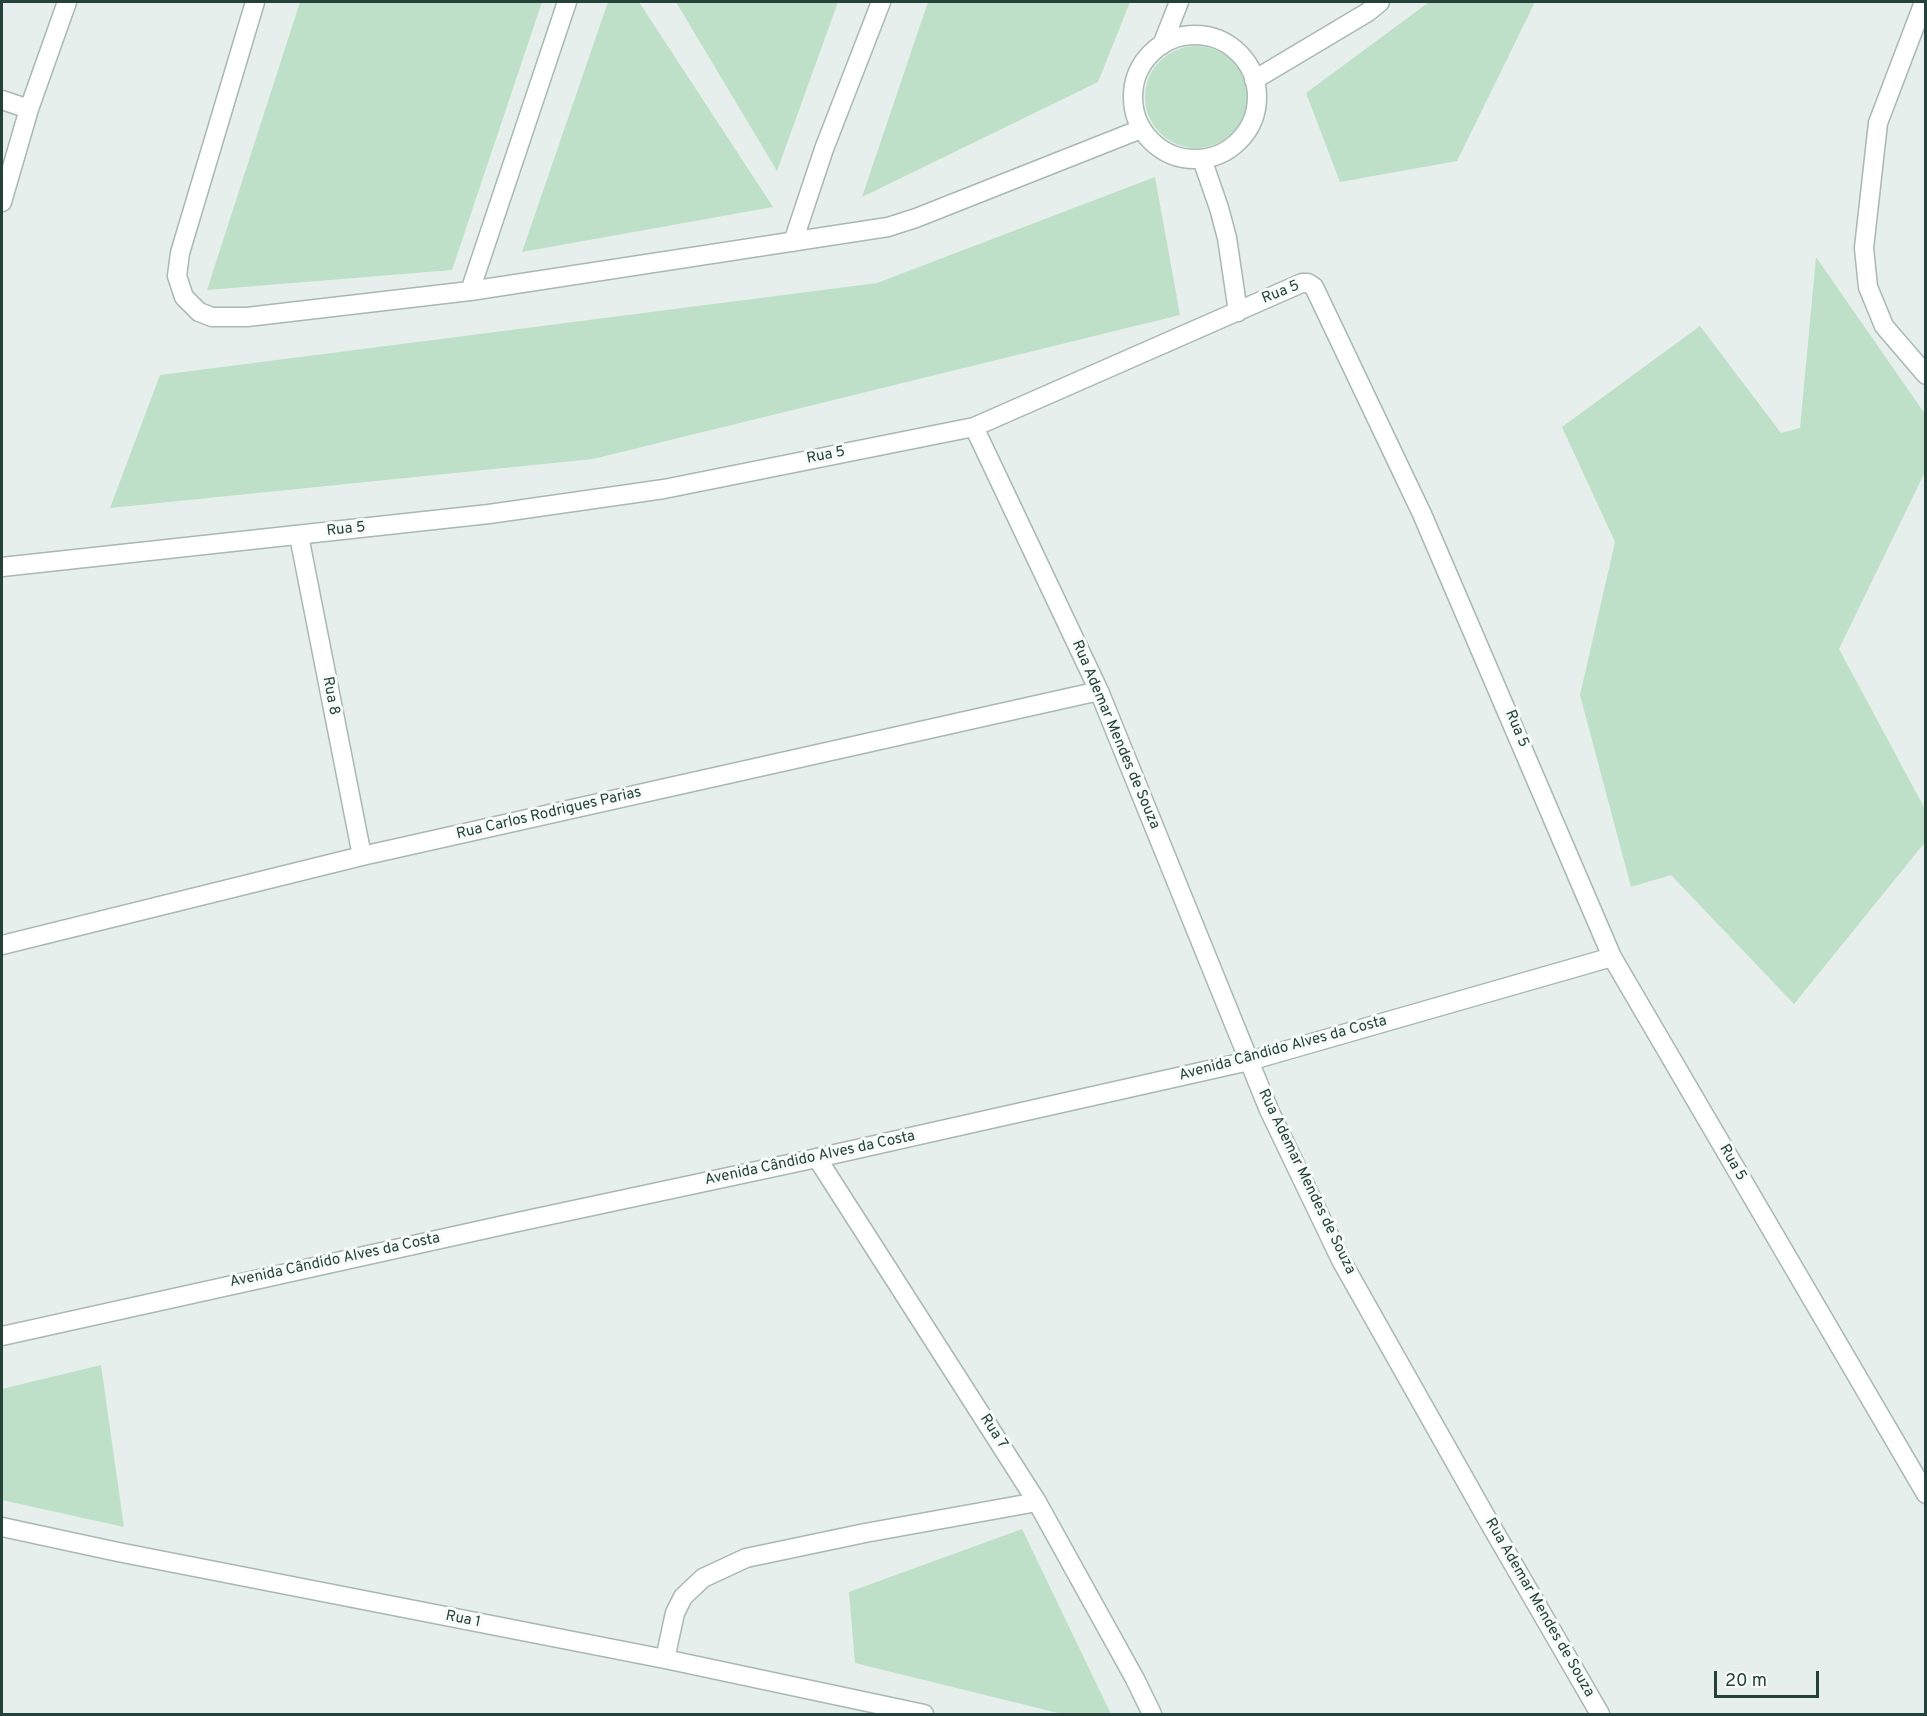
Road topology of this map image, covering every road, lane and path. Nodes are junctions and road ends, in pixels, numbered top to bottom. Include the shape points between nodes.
1 (66, 2) edge
2 (255, 2) edge
3 (567, 2) edge
4 (881, 2) edge
5 (1179, 2) edge
6 (1380, 2) edge
7 (1924, 2) edge
8 (1162, 45) junction
9 (1254, 80) junction
10 (2, 100) edge
11 (29, 109) junction
12 (1142, 129) junction
13 (1202, 159) junction
14 (2, 202) edge
15 (793, 242) junction
16 (470, 291) junction
17 (1238, 312) junction
18 (1926, 375) edge
19 (974, 427) junction
20 (299, 536) junction
21 (2, 567) edge
22 (1099, 691) junction
23 (362, 856) junction
24 (2, 945) edge
25 (1612, 957) junction
26 (1249, 1061) junction
27 (818, 1158) junction
28 (2, 1336) edge
29 (1926, 1494) edge
30 (1037, 1502) junction
31 (2, 1527) edge
32 (665, 1659) junction
33 (924, 1714) edge
34 (1152, 1714) edge
35 (1600, 1714) edge

1 - 11 street
2 - 16 street via 180,253 177,276 184,297 199,312 212,317 247,317
3 - 16 street
4 - 15 street
5 - 8 street
6 - 9 street
7 - 18 street via 1878,123 1864,248 1868,287 1884,326
8 - 9 street via 1188,36 1222,41 1247,64
8 - 12 street via 1144,62 1136,78 1133,95
9 - 13 street via 1257,98 1246,132 1219,155
10 - 11 street
11 - 14 street
12 - 13 street via 1152,143 1167,153 1184,159
12 - 15 street via 916,218 888,227
13 - 17 street via 1227,238
15 - 16 street
17 - 19 street, Rua 5
17 - 25 street, Rua 5 via 1302,283 1314,287 1422,514
19 - 20 street, Rua 5 via 664,489
19 - 22 street, Rua Ademar Mendes de Souza
20 - 21 street, Rua 5
20 - 23 street, Rua 8
22 - 23 street, Rua Carlos Rodrigues Parias
22 - 26 street, Rua Ademar Mendes de Souza
23 - 24 street, Rua Carlos Rodrigues Parias
25 - 26 street, Avenida Cândido Alves da Costa
25 - 29 street, Rua 5
26 - 27 street, Avenida Cândido Alves da Costa
26 - 35 street, Rua Ademar Mendes de Souza via 1341,1260
27 - 28 street, Avenida Cândido Alves da Costa
27 - 30 street, Rua 7
30 - 32 street via 746,1558 703,1578 683,1597 675,1613
30 - 34 street, Rua 7
31 - 32 street, Rua 1
32 - 33 street, Rua 1

